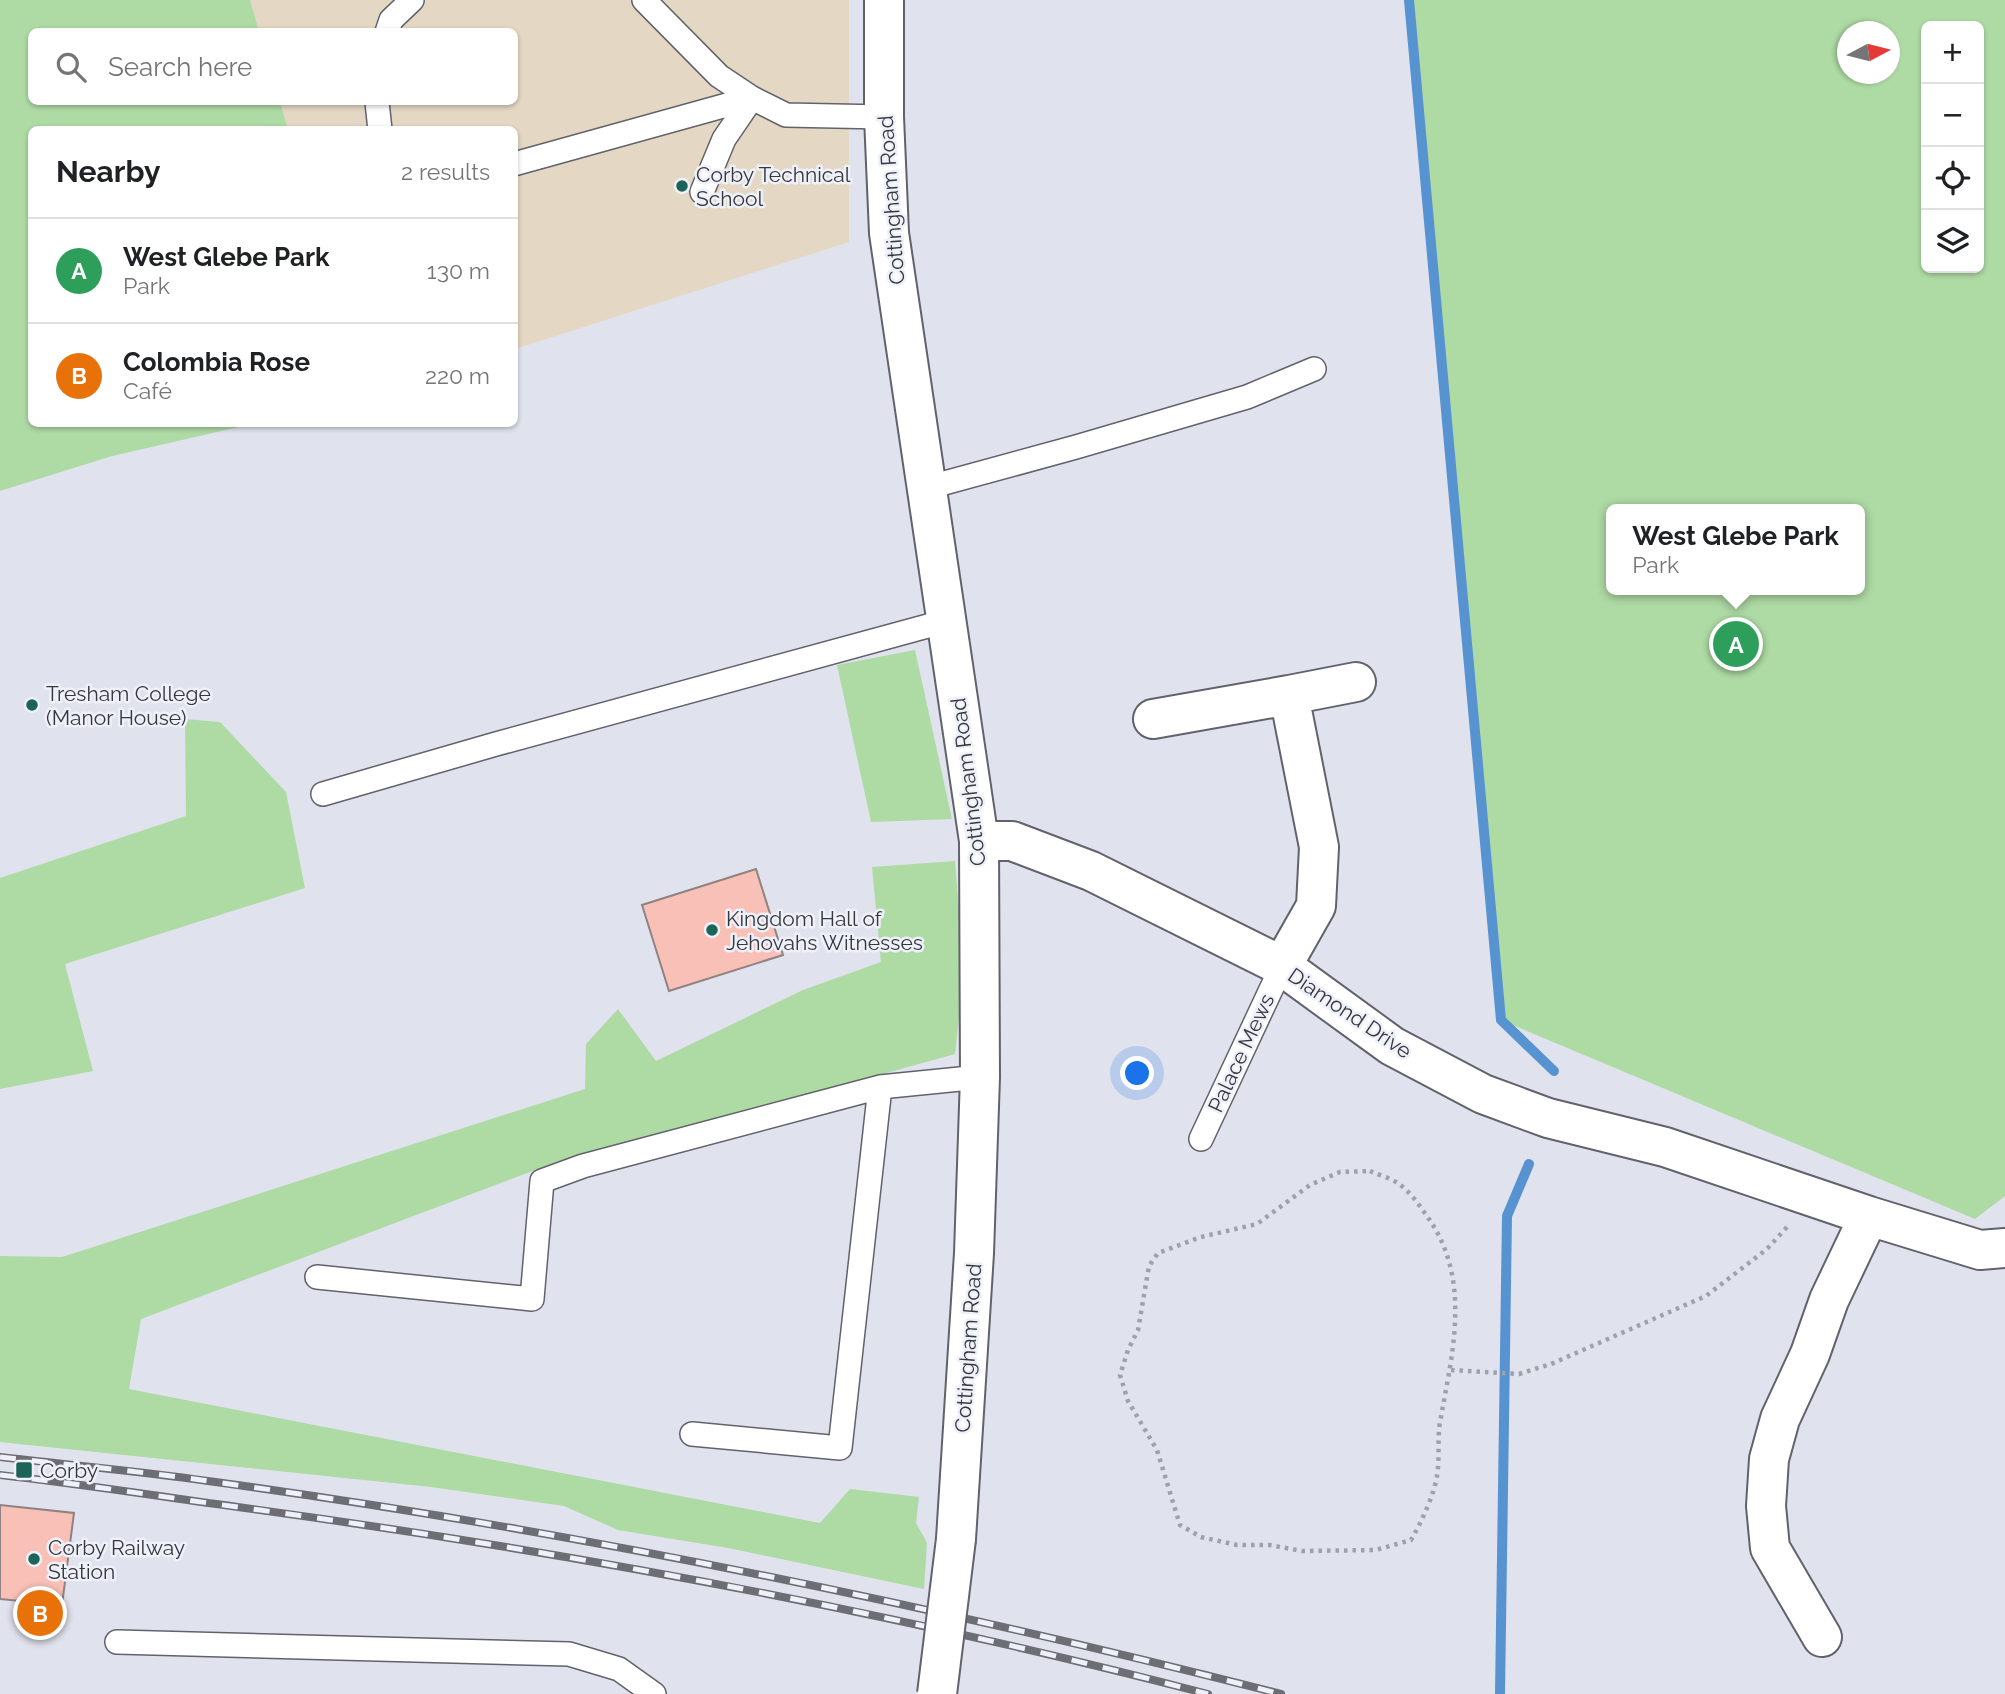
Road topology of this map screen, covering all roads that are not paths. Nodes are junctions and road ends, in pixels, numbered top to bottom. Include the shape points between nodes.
1 (412, 0) edge
2 (644, 0) edge
3 (884, 0) edge
4 (388, 28) edge
5 (752, 98) junction
6 (377, 105) edge
7 (884, 117) junction
8 (380, 126) edge
9 (518, 163) edge
10 (702, 192) dead end
11 (1314, 369) dead end
12 (926, 488) junction
13 (946, 621) junction
14 (1356, 682) dead end
15 (1289, 695) junction
16 (1153, 719) dead end
17 (323, 794) dead end
18 (979, 841) junction
19 (1282, 966) junction
20 (980, 1077) junction
21 (880, 1087) junction
22 (1201, 1139) dead end
23 (1869, 1216) junction
24 (1992, 1249) edge
25 (317, 1277) dead end
26 (692, 1433) dead end
27 (1822, 1637) dead end
28 (117, 1642) dead end
29 (654, 1694) edge
30 (937, 1694) edge

1 - 4 lane
2 - 5 lane via 719,76
3 - 7 street, Cottingham Road
5 - 7 lane via 786,115
5 - 9 lane
5 - 10 lane via 724,139
6 - 8 lane
7 - 12 street, Cottingham Road via 889,233
11 - 12 lane via 1247,397
12 - 13 street, Cottingham Road
13 - 17 lane
13 - 18 street, Cottingham Road
14 - 15 street
15 - 16 street
15 - 19 street via 1319,847 1316,906
18 - 19 street, Diamond Drive via 1012,841 1091,871
18 - 20 street, Cottingham Road
19 - 22 lane, Palace Mews
19 - 23 street, Diamond Drive via 1392,1046 1483,1094 1548,1118 1665,1147
20 - 21 lane
20 - 30 street, Cottingham Road, bridge via 956,1539
21 - 25 lane via 542,1181 532,1299
21 - 26 lane via 840,1448
23 - 24 street, Diamond Drive
23 - 27 street via 1780,1419 1769,1459 1766,1506 1770,1548
28 - 29 lane via 569,1654 619,1669

